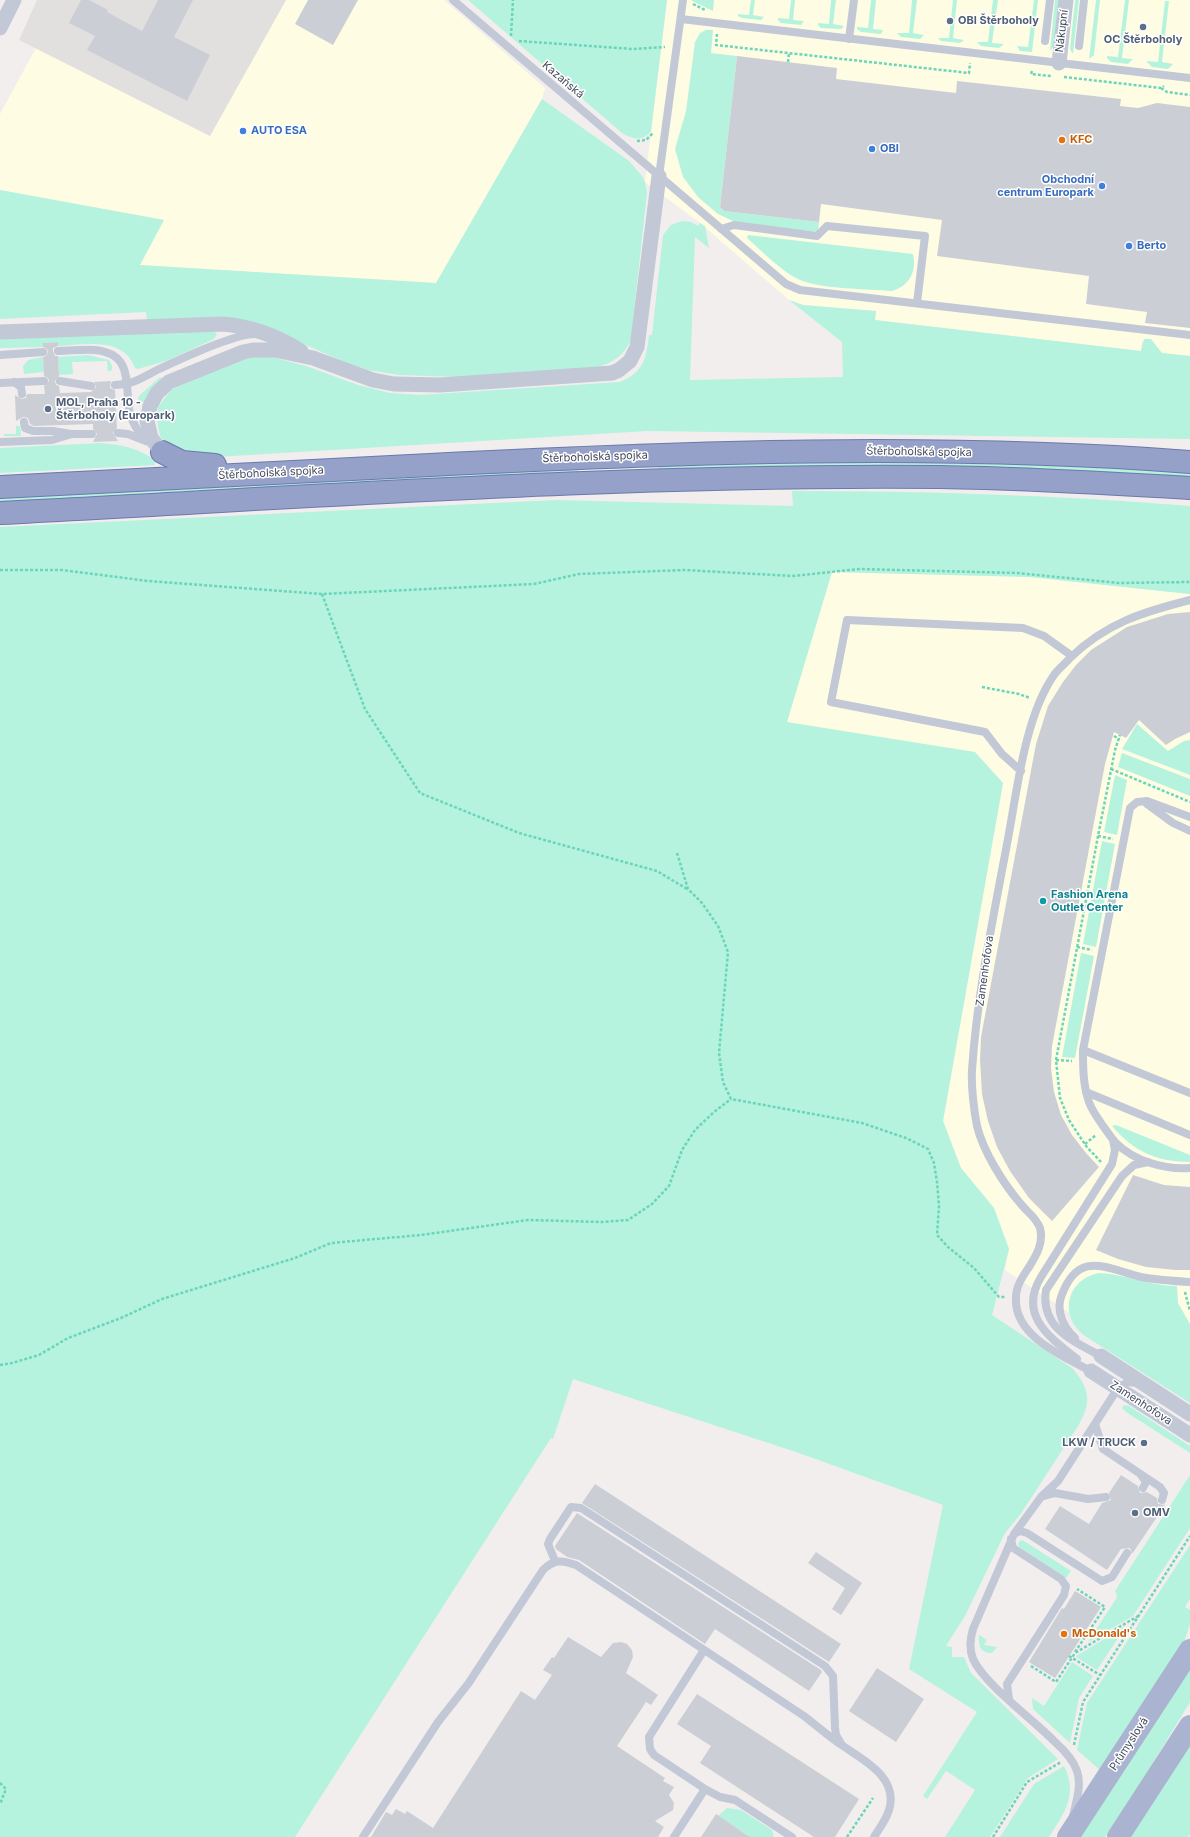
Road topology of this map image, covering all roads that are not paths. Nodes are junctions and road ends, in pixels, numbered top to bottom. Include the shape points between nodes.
1 (14, 0) edge
2 (453, 0) edge
3 (683, 0) edge
4 (854, 0) edge
5 (1050, 0) edge
6 (1066, 0) edge
7 (1084, 0) edge
8 (681, 19) junction
9 (0, 28) edge
10 (849, 39) junction
11 (1045, 41) dead end
12 (1079, 46) dead end
13 (1058, 72) junction
14 (1190, 78) edge
15 (659, 176) junction
16 (721, 228) junction
17 (917, 304) junction
18 (0, 332) edge
19 (1190, 335) edge
20 (274, 337) junction
21 (58, 351) dead end
22 (43, 352) dead end
23 (0, 355) edge
24 (313, 358) junction
25 (44, 381) dead end
26 (60, 381) dead end
27 (14, 382) junction
28 (0, 383) edge
29 (126, 384) junction
30 (115, 385) dead end
31 (91, 386) dead end
32 (22, 394) dead end
33 (24, 422) dead end
34 (118, 433) dead end
35 (72, 434) junction
36 (92, 434) dead end
37 (2, 441) edge
38 (154, 446) junction
39 (1190, 462) edge
40 (384, 468) junction
41 (1112, 483) junction
42 (0, 487) edge
43 (1190, 488) edge
44 (1190, 496) edge
45 (0, 513) edge
46 (1190, 600) edge
47 (1072, 656) junction
48 (1021, 771) junction
49 (1133, 805) junction
50 (1190, 817) edge
51 (1190, 831) edge
52 (1083, 1050) junction
53 (1086, 1092) junction
54 (1190, 1093) edge
55 (1190, 1134) edge
56 (1113, 1140) junction
57 (1149, 1162) junction
58 (1190, 1168) edge
59 (1190, 1282) edge
60 (1101, 1356) junction
61 (1092, 1371) junction
62 (1144, 1384) junction
63 (1118, 1388) junction
64 (1190, 1414) edge
65 (1095, 1424) junction
66 (1190, 1435) edge
67 (1141, 1474) junction
68 (1144, 1488) dead end
69 (1041, 1497) junction
70 (1106, 1497) dead end
71 (1162, 1500) dead end
72 (1013, 1537) junction
73 (1127, 1554) dead end
74 (555, 1561) junction
75 (704, 1650) junction
76 (1190, 1650) edge
77 (1009, 1700) junction
78 (1190, 1726) edge
79 (844, 1747) junction
80 (705, 1789) junction
81 (1069, 1836) edge
82 (363, 1837) edge
83 (674, 1837) edge
84 (792, 1837) edge
85 (874, 1837) edge
86 (1118, 1837) edge

1 - 9 street
2 - 15 lane, Kazaňská
3 - 8 lane
4 - 10 lane
5 - 11 lane
6 - 13 street, Nákupní
7 - 12 lane
8 - 10 lane
8 - 15 lane
10 - 13 lane
13 - 14 lane
15 - 16 lane, Kazaňská
15 - 24 street via 637,347 630,361 619,370 593,375 420,385 394,384 373,380
16 - 17 lane, Kazaňská via 786,284 800,290
16 - 17 lane via 734,226 817,236 827,226 925,236
17 - 19 lane, Kazaňská
18 - 20 street via 222,324 248,327
20 - 24 street
20 - 29 lane via 253,334 227,340 137,382
21 - 29 lane via 94,350 111,354 123,364
22 - 23 lane
24 - 38 street via 275,350 253,350 169,382 153,400 146,421
25 - 27 lane
26 - 31 lane
27 - 28 lane
27 - 32 lane via 21,387
29 - 30 lane
29 - 38 lane via 130,415 134,424
33 - 35 lane via 25,428 29,430
34 - 38 lane via 128,434
35 - 36 lane
35 - 37 lane via 52,440
38 - 40 highway via 172,458 194,464
39 - 40 highway, Štěrboholská spojka via 1003,453 810,451 621,456
40 - 42 highway, Štěrboholská spojka
41 - 43 highway
41 - 44 highway
41 - 45 highway via 940,477 767,478 549,484
46 - 47 lane, Zamenhofova via 1152,609 1108,627
47 - 48 lane, Zamenhofova via 1055,674 1034,714
47 - 48 lane via 1044,636 1023,628 847,620 831,702 985,732 1002,754
48 - 61 lane, Zamenhofova via 985,964 971,1073 976,1124 980,1138 1001,1176 1020,1204 1035,1218 1041,1233 1036,1256 1019,1284 1015,1298 1019,1313 1035,1337 1052,1351
49 - 50 lane via 1147,800
49 - 51 lane via 1146,804 1173,823
49 - 52 lane via 1128,813
52 - 53 lane
52 - 54 lane
53 - 55 lane
53 - 56 lane via 1093,1110
56 - 57 lane via 1124,1150
56 - 61 lane, Zamenhofova via 1115,1150 1112,1164 1038,1282 1032,1301 1036,1318 1049,1336
57 - 58 lane via 1175,1168
57 - 60 lane, Zamenhofova via 1134,1165 1122,1176 1046,1290 1047,1313 1055,1326 1066,1336
59 - 60 lane, Zamenhofova via 1159,1280 1102,1265 1084,1266 1076,1272 1062,1296 1061,1315 1066,1329
60 - 62 street, Zamenhofova
61 - 63 street, Zamenhofova
62 - 63 lane via 1128,1382
62 - 64 street, Zamenhofova
63 - 65 lane
63 - 66 street, Zamenhofova
65 - 67 lane via 1103,1449
65 - 69 lane via 1055,1485
67 - 68 lane via 1146,1482
67 - 71 lane via 1160,1487 1164,1493
69 - 70 lane via 1050,1493 1088,1499
69 - 72 lane
72 - 73 lane via 1020,1532 1026,1533 1102,1581 1112,1577
72 - 77 lane via 971,1638 971,1652 976,1664
72 - 77 lane via 1013,1548 1061,1579 1066,1586 1064,1595 1007,1684
74 - 75 lane via 561,1560 576,1566
74 - 79 lane via 548,1544 550,1539 571,1507 581,1508 825,1666 833,1676 836,1735
74 - 82 lane via 543,1570 468,1684 438,1722
75 - 79 lane via 804,1716
75 - 80 lane via 652,1731 649,1743 650,1749 661,1760
76 - 81 main road, Průmyslová
77 - 81 lane via 1038,1724 1068,1754 1075,1765 1079,1780
78 - 86 main road
79 - 85 lane via 877,1770 890,1793 890,1809
80 - 83 lane
80 - 84 lane via 720,1797 735,1800

